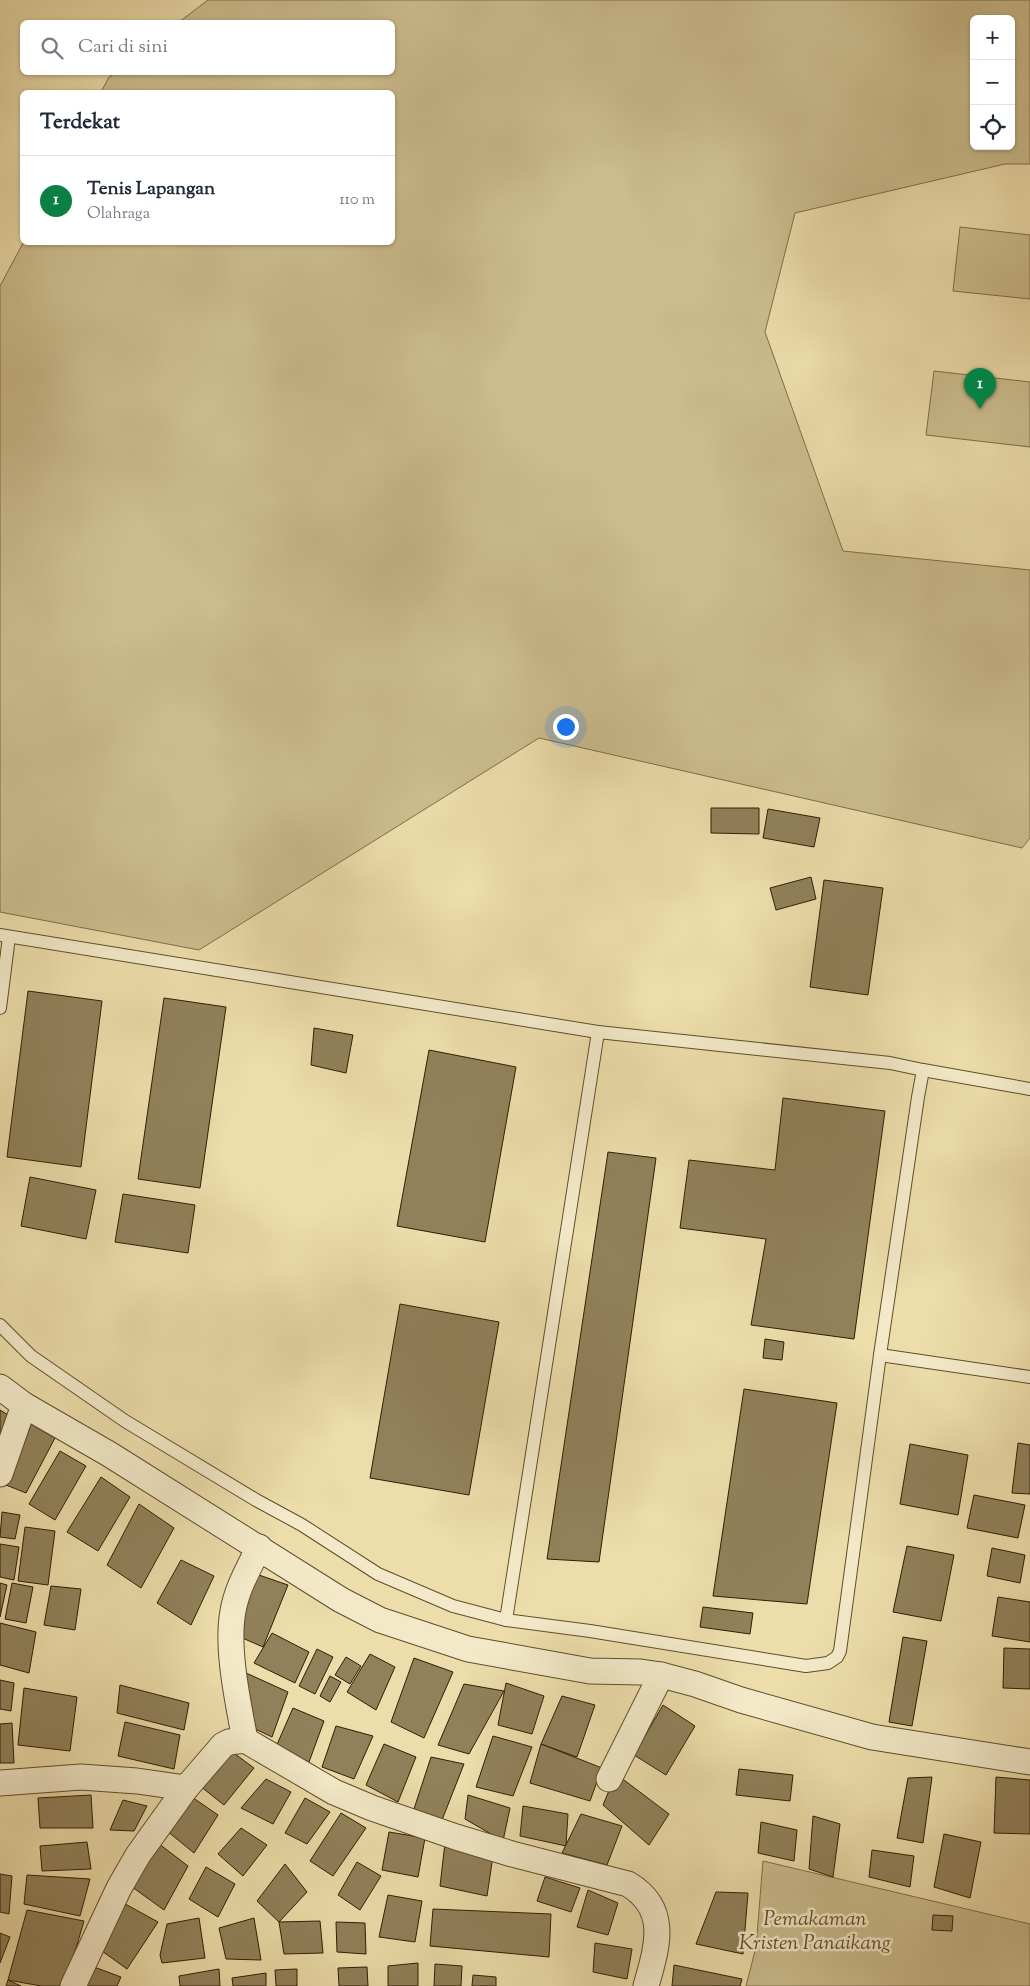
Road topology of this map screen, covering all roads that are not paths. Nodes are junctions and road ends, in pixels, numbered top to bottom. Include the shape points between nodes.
1 (4, 936) edge
2 (0, 1008) edge
3 (598, 1032) junction
4 (923, 1070) junction
5 (1030, 1089) edge
6 (0, 1325) edge
7 (880, 1354) junction
8 (1030, 1377) edge
9 (0, 1387) edge
10 (24, 1405) junction
11 (0, 1474) edge
12 (259, 1547) junction
13 (506, 1620) junction
14 (661, 1675) junction
15 (245, 1740) junction
16 (1030, 1762) edge
17 (609, 1779) dead end
18 (0, 1783) edge
19 (186, 1788) junction
20 (73, 1986) edge
21 (646, 1986) edge

1 - 2 lane
1 - 3 lane
3 - 4 lane via 890,1063
3 - 13 lane
4 - 5 lane
4 - 7 lane
6 - 13 lane via 31,1356 83,1394 378,1574 454,1606
7 - 8 lane
7 - 13 lane via 837,1657 828,1663 806,1666
9 - 10 street
10 - 11 street
10 - 12 street
12 - 14 street via 341,1600 409,1631 468,1649 590,1671
12 - 15 street via 240,1586 231,1638
14 - 16 street via 872,1737
14 - 17 street
15 - 19 street via 223,1745
15 - 21 street via 334,1792 372,1808 456,1838 628,1884 648,1900 655,1912 655,1954
18 - 19 street via 81,1777
19 - 20 street via 124,1879

